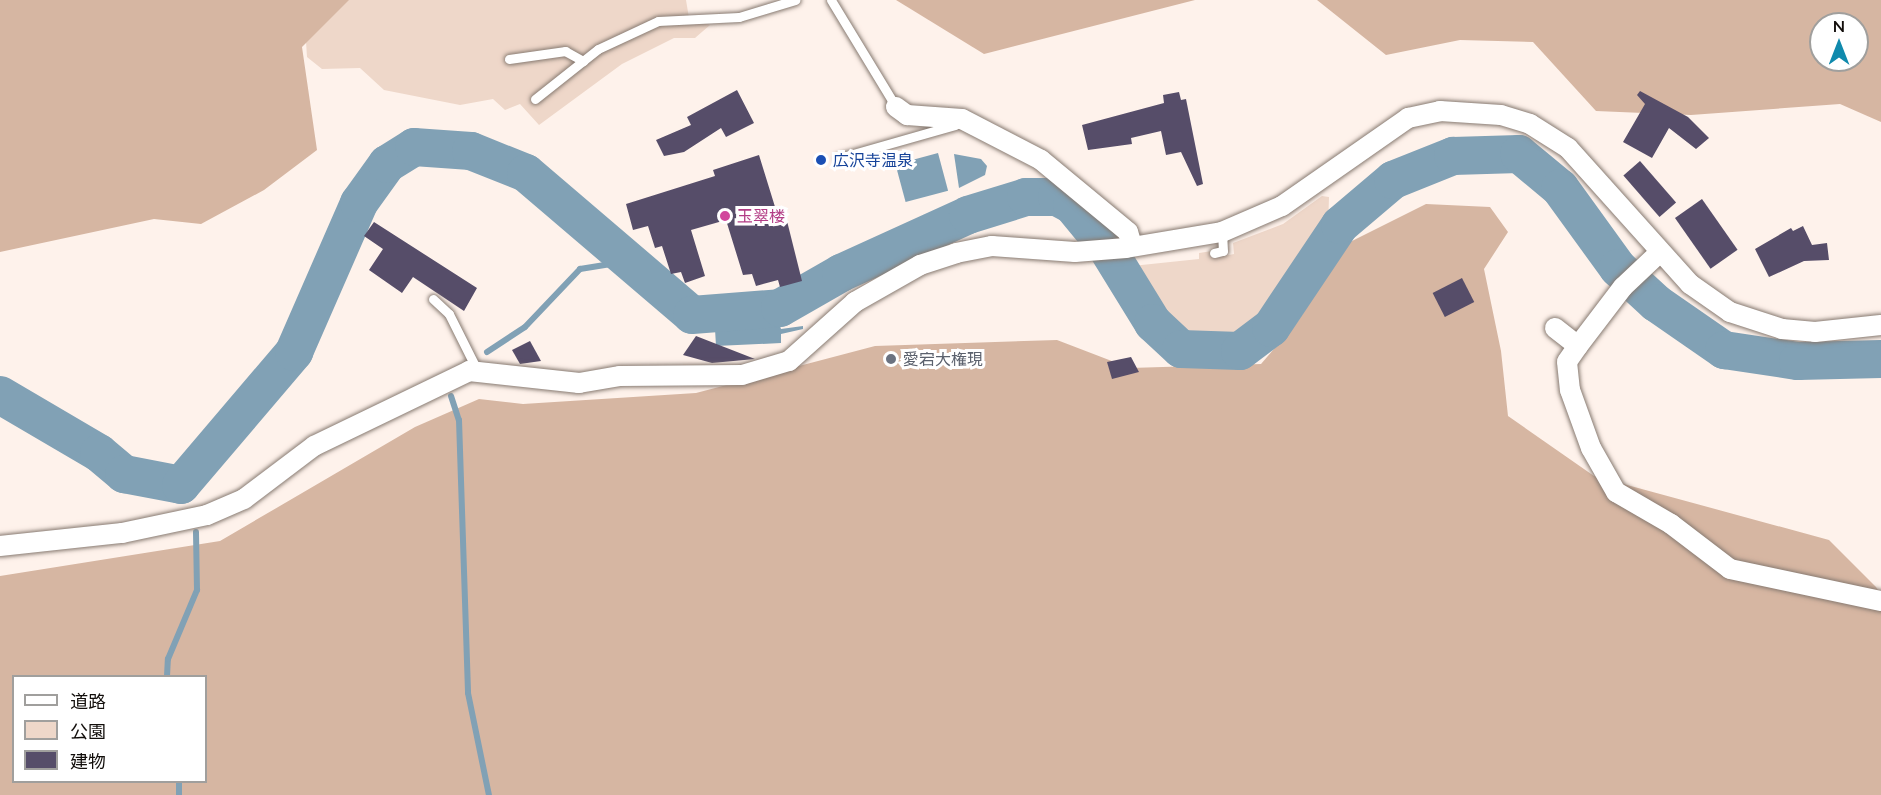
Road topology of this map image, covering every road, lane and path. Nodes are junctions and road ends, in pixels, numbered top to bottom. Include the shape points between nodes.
1 (795, 0) edge
2 (831, 0) edge
3 (509, 59) dead end
4 (583, 61) junction
5 (535, 99) dead end
6 (896, 107) joint
7 (969, 123) junction
8 (839, 158) dead end
9 (1222, 232) junction
10 (1129, 247) junction
11 (1660, 252) junction
12 (1214, 253) dead end
13 (433, 299) dead end
14 (1881, 325) edge
15 (1555, 328) dead end
16 (1578, 346) junction
17 (478, 372) junction
18 (0, 546) edge
19 (1881, 601) edge

1 - 4 lane via 739,17 658,21 598,49
2 - 6 lane
3 - 4 lane via 565,51
4 - 5 lane
6 - 7 street via 907,115
7 - 8 lane via 897,138
7 - 10 street via 1060,172 1128,232
9 - 10 street
9 - 11 street via 1282,206 1408,118 1466,110 1530,124 1568,148
9 - 12 lane via 1224,251
10 - 17 street via 1075,252 992,246 920,265 855,302 789,361 742,375 620,376 579,383
11 - 14 street via 1702,294 1754,320 1815,332
11 - 16 street via 1630,281
13 - 17 lane via 449,314
15 - 16 street
16 - 19 street via 1567,362 1570,390 1591,448 1616,492 1671,524 1730,569
17 - 18 street via 469,371 314,446 244,499 207,516 122,533

